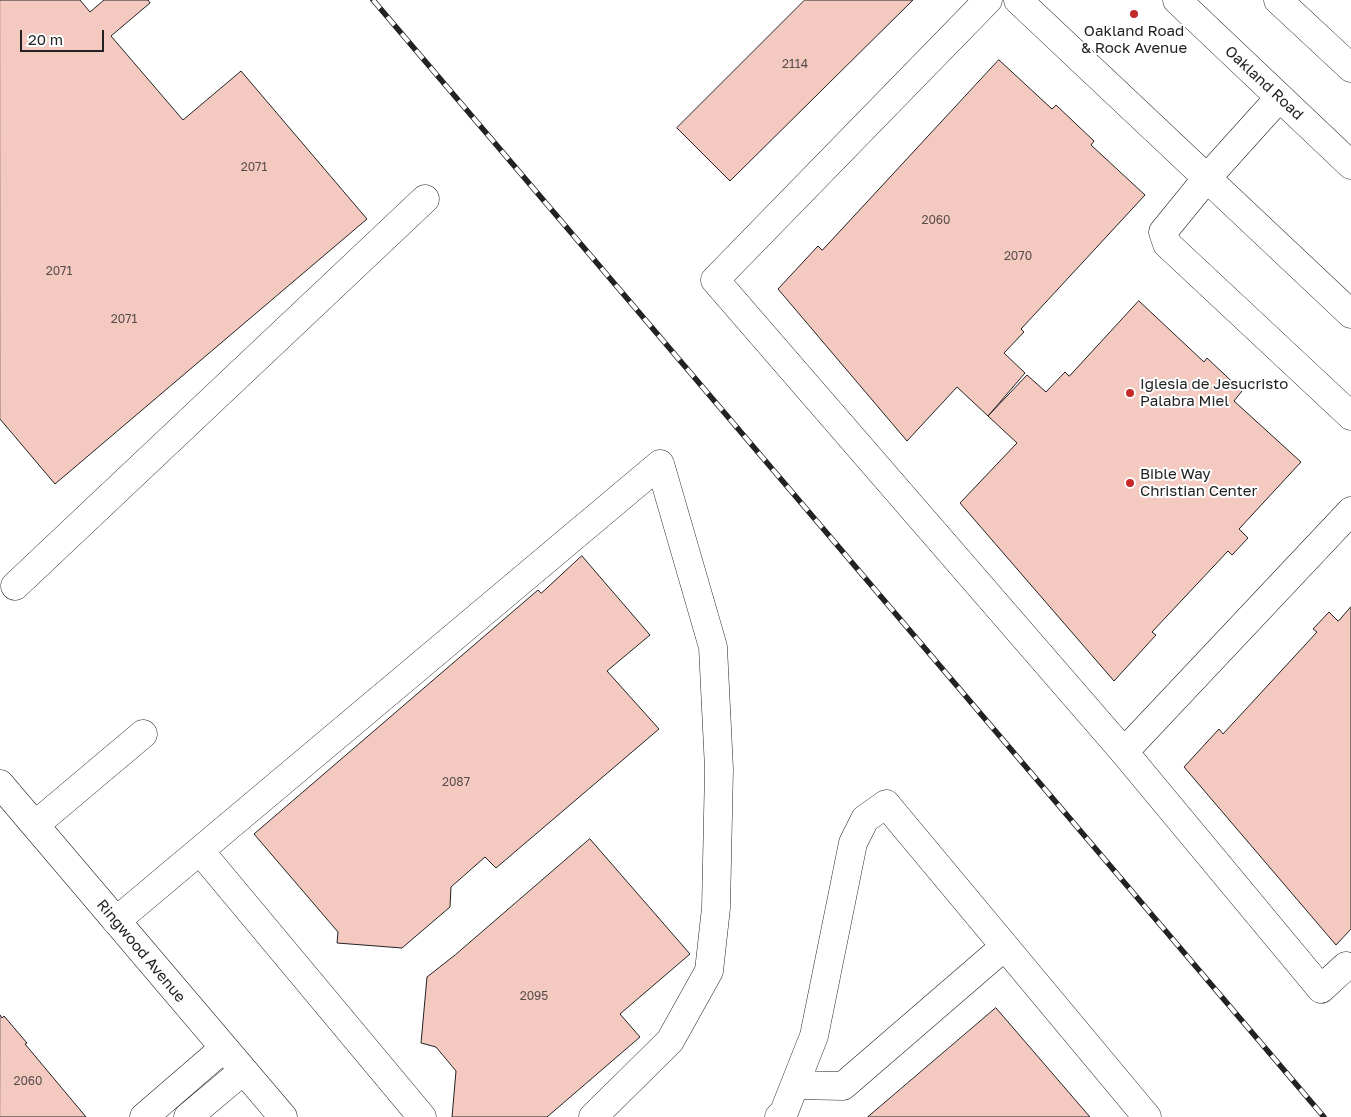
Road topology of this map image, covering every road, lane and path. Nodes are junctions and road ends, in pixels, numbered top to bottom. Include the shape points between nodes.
1 (988, 0) edge
2 (1018, 0) edge
3 (1177, 0) edge
4 (1278, 0) edge
5 (1351, 68) edge
6 (1279, 98) junction
7 (1351, 165) edge
8 (1207, 178) junction
9 (425, 199) dead end
10 (1351, 314) edge
11 (1351, 416) edge
12 (1351, 511) edge
13 (15, 586) dead end
14 (143, 734) dead end
15 (1124, 752) junction
16 (0, 784) edge
17 (35, 825) junction
18 (200, 851) junction
19 (116, 922) junction
20 (1004, 947) junction
21 (1346, 966) dead end
22 (224, 1048) junction
23 (243, 1070) junction
24 (795, 1085) junction
25 (144, 1117) edge
26 (188, 1117) edge
27 (283, 1117) edge
28 (422, 1117) edge
29 (593, 1117) edge
30 (779, 1117) edge
31 (1147, 1117) edge

1 - 15 street via 715,280
2 - 8 street
3 - 6 street, Oakland Road
4 - 5 street
6 - 7 street, Oakland Road
6 - 8 street
8 - 10 street
8 - 11 street via 1163,232 1167,244
9 - 13 street
12 - 15 street
14 - 17 street
15 - 21 street via 1321,989
16 - 17 street, Ringwood Avenue
17 - 19 street, Ringwood Avenue
18 - 19 street
18 - 28 street
18 - 29 street via 660,464 713,647 719,769 716,908 709,971 670,1041
19 - 22 street, Ringwood Avenue
20 - 24 street via 843,1086
20 - 24 street via 886,804 865,820 853,843 814,1036
20 - 31 street
22 - 23 street, Ringwood Avenue
22 - 25 street
23 - 26 street
23 - 27 street, Ringwood Avenue
24 - 30 street

